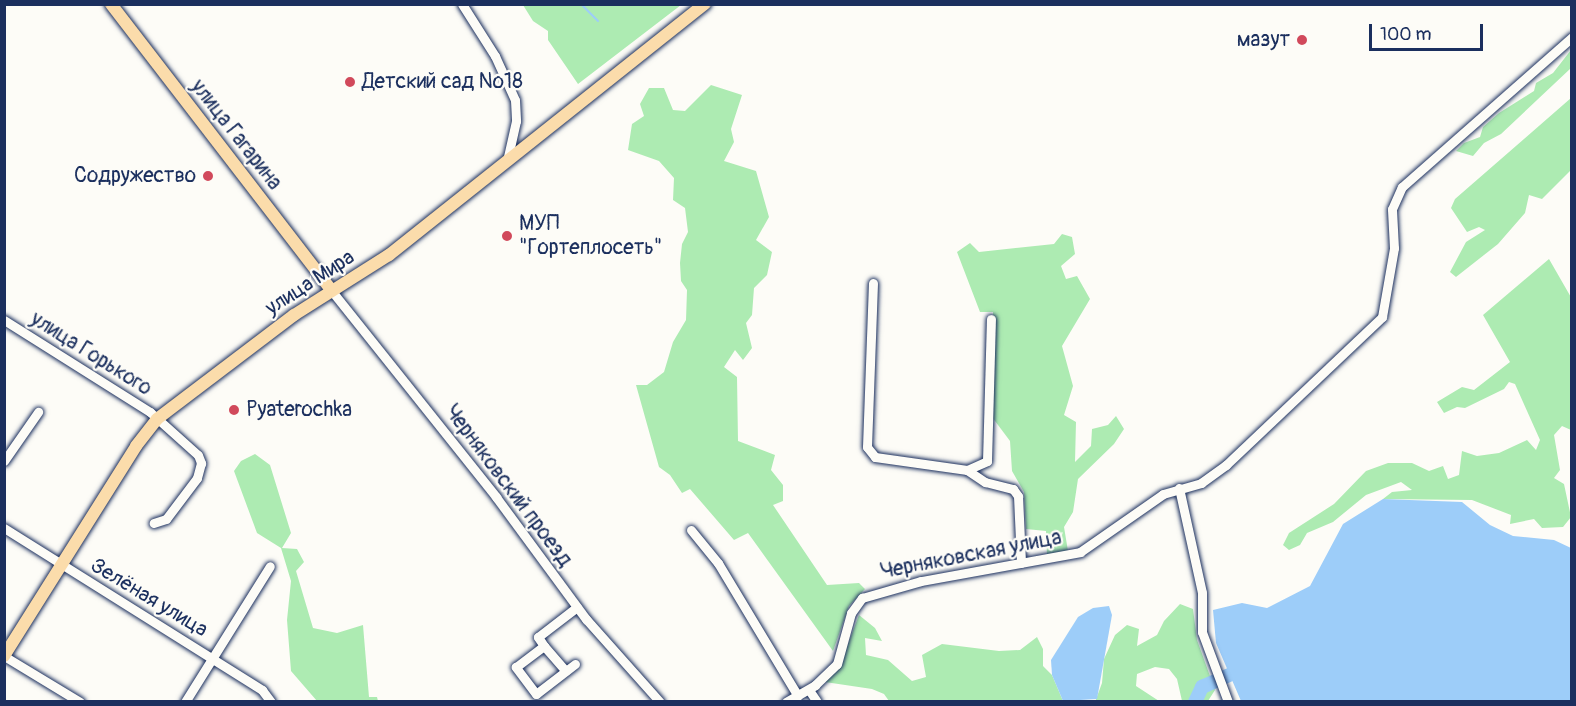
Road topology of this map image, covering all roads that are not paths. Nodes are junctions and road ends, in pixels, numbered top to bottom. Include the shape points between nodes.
1 (111, 4) edge
2 (462, 4) edge
3 (705, 4) edge
4 (1572, 37) edge
5 (507, 161) junction
6 (873, 283) dead end
7 (331, 290) junction
8 (991, 319) dead end
9 (4, 320) edge
10 (38, 412) dead end
11 (158, 419) junction
12 (4, 461) edge
13 (967, 470) junction
14 (1179, 488) junction
15 (154, 523) dead end
16 (4, 528) edge
17 (691, 530) dead end
18 (1021, 563) junction
19 (62, 566) junction
20 (270, 566) dead end
21 (577, 607) junction
22 (544, 646) junction
23 (5, 656) edge
24 (214, 658) junction
25 (575, 664) dead end
26 (566, 671) junction
27 (808, 690) junction
28 (798, 696) junction
29 (80, 702) edge
30 (186, 702) edge
31 (271, 702) edge
32 (660, 702) edge
33 (786, 702) edge
34 (818, 702) edge
35 (1228, 702) edge

1 - 7 main road, улица Гагарина
2 - 5 street via 500,63 515,100 516,121
3 - 5 main road, улица Мира
4 - 14 street, Черняковская улица via 1402,187 1392,209 1394,248 1382,317 1226,465 1201,483
5 - 7 main road, улица Мира via 389,255
6 - 13 street via 867,447 875,457 899,463
7 - 11 main road, улица Мира
7 - 21 street, Черняковский проезд via 496,497
8 - 13 street via 987,461
9 - 11 street, улица Горького
10 - 12 street
11 - 15 street, улица Горького via 198,455 201,472 166,519
11 - 19 main road, улица Мира
13 - 18 street via 985,482 1013,489 1018,496
14 - 18 street, Черняковская улица via 1163,494 1080,552
14 - 35 street via 1202,593 1202,632
16 - 19 street, Зелёная улица
17 - 28 street via 717,563
18 - 27 street, Черняковская улица via 879,590 862,598 851,613 837,664
19 - 23 main road, улица Мира
19 - 24 street, Зелёная улица
20 - 24 street
21 - 22 street via 537,637
21 - 32 street, Черняковский проезд
22 - 26 street
22 - 26 street via 516,667 536,694
23 - 29 street
24 - 30 street
24 - 31 street, Зелёная улица via 262,690
25 - 26 street
27 - 28 street, Черняковская улица
27 - 34 street
28 - 33 street, Черняковская улица

